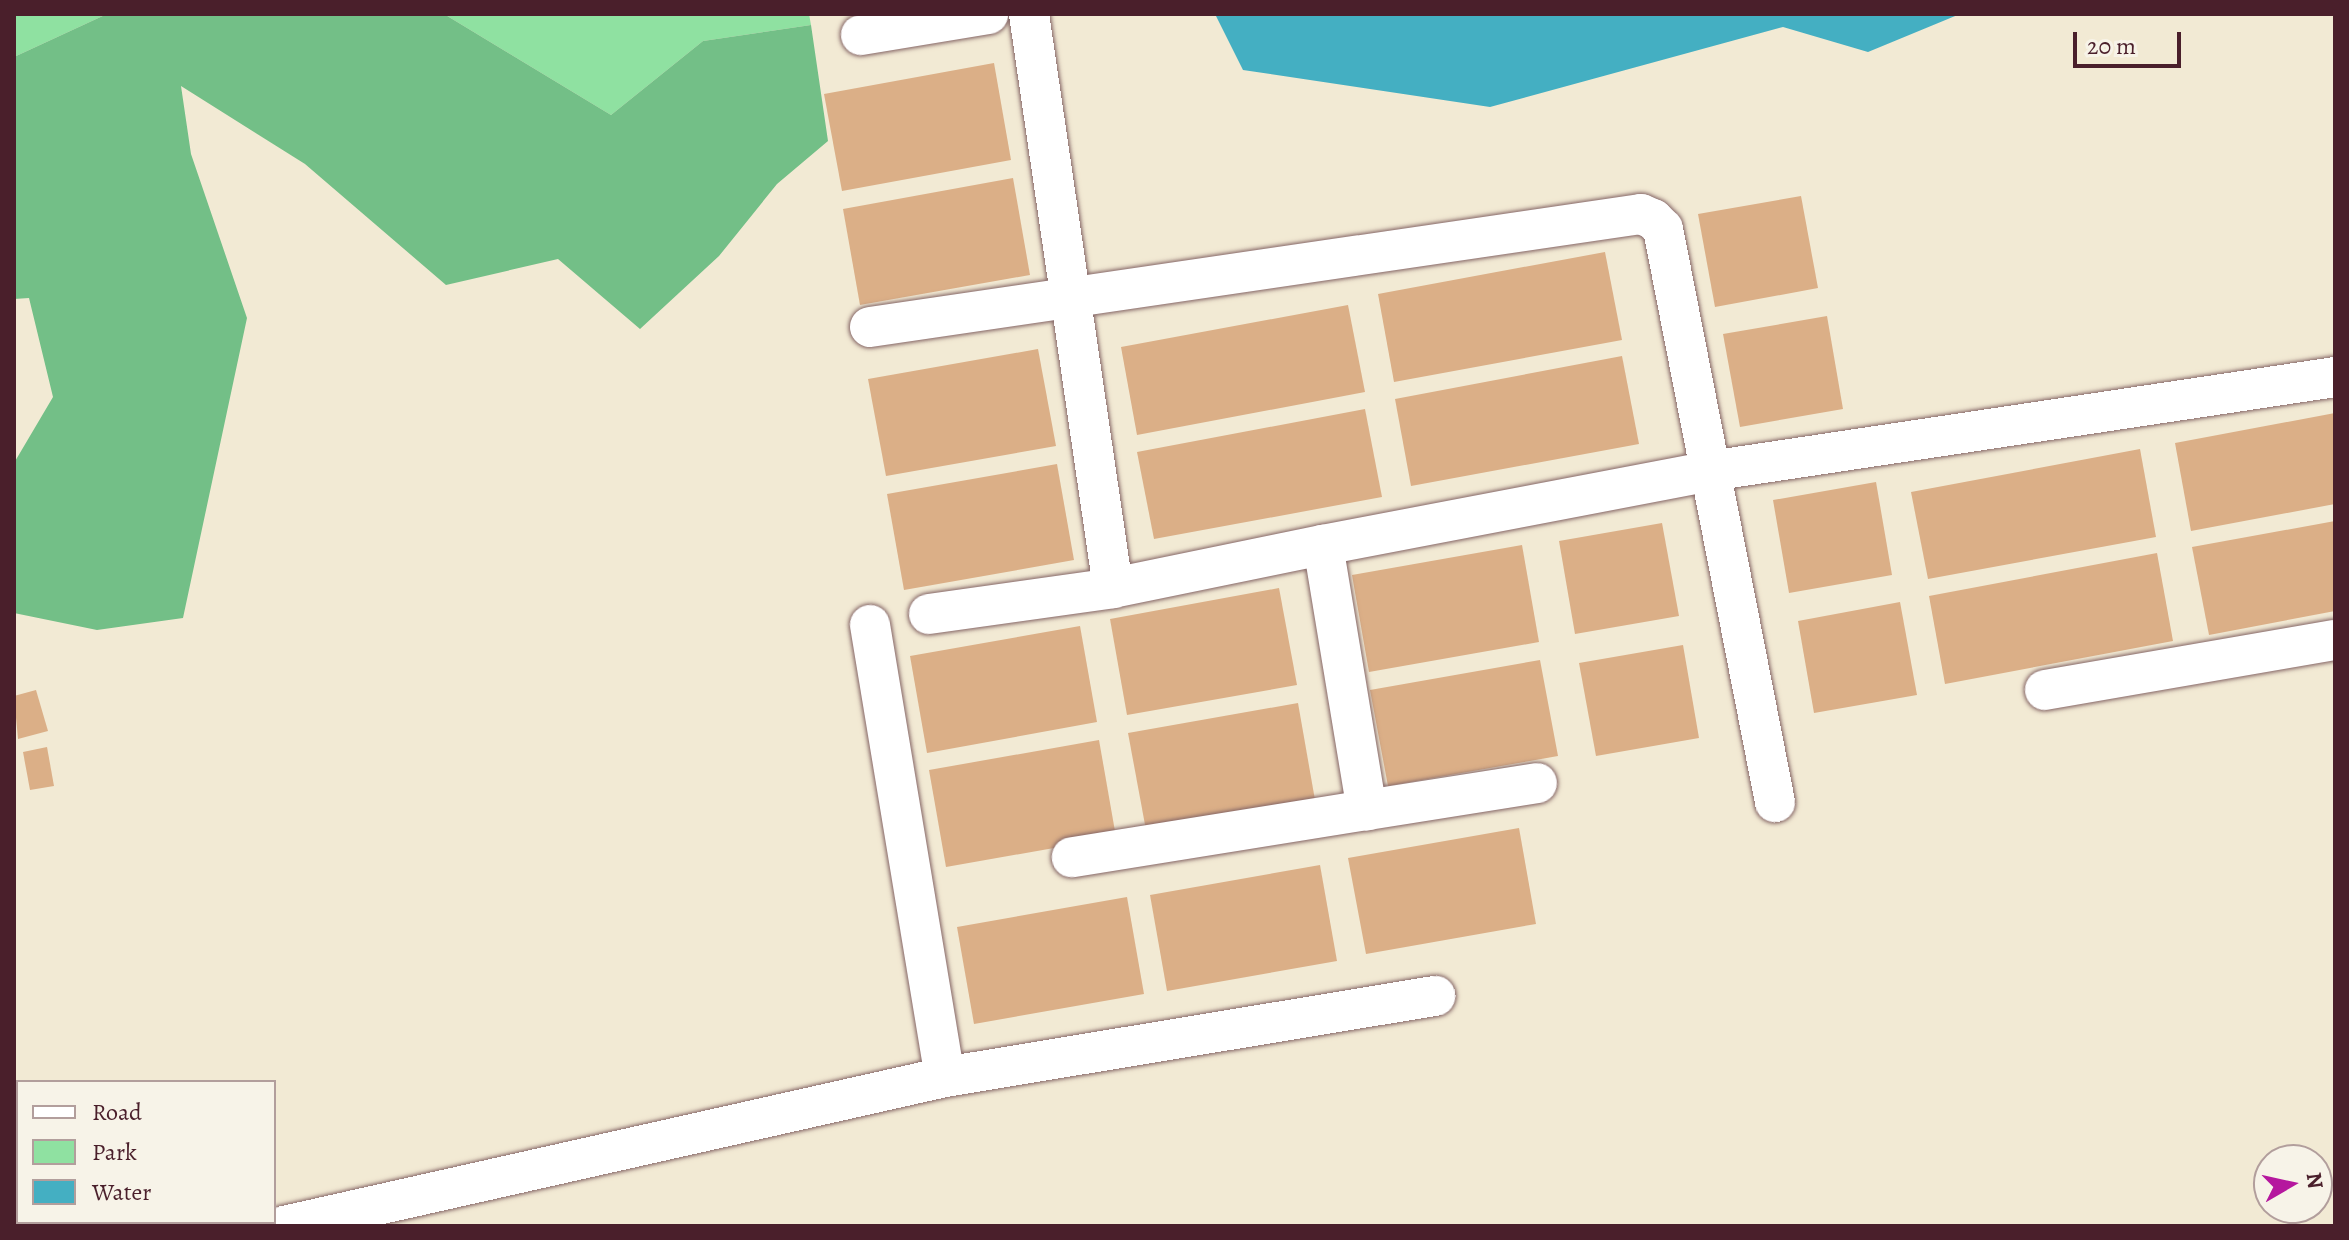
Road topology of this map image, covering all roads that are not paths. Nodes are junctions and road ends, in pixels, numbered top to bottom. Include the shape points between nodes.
1 (988, 14) edge
2 (1029, 14) edge
3 (861, 35) dead end
4 (1067, 296) junction
5 (870, 327) dead end
6 (2335, 377) edge
7 (1710, 471) junction
8 (1323, 545) junction
9 (1113, 588) junction
10 (929, 614) dead end
11 (870, 625) dead end
12 (2335, 640) edge
13 (2045, 690) dead end
14 (1537, 783) dead end
15 (1775, 802) dead end
16 (1367, 810) junction
17 (1072, 857) dead end
18 (1435, 996) dead end
19 (945, 1077) junction
20 (284, 1226) edge

1 - 3 street
2 - 4 street
4 - 5 street
4 - 7 street via 1641,214 1663,229
4 - 9 street
6 - 7 street
7 - 8 street
7 - 15 street
8 - 9 street
8 - 16 street
9 - 10 street
11 - 19 street
12 - 13 street
14 - 16 street
16 - 17 street
18 - 19 street
19 - 20 street

